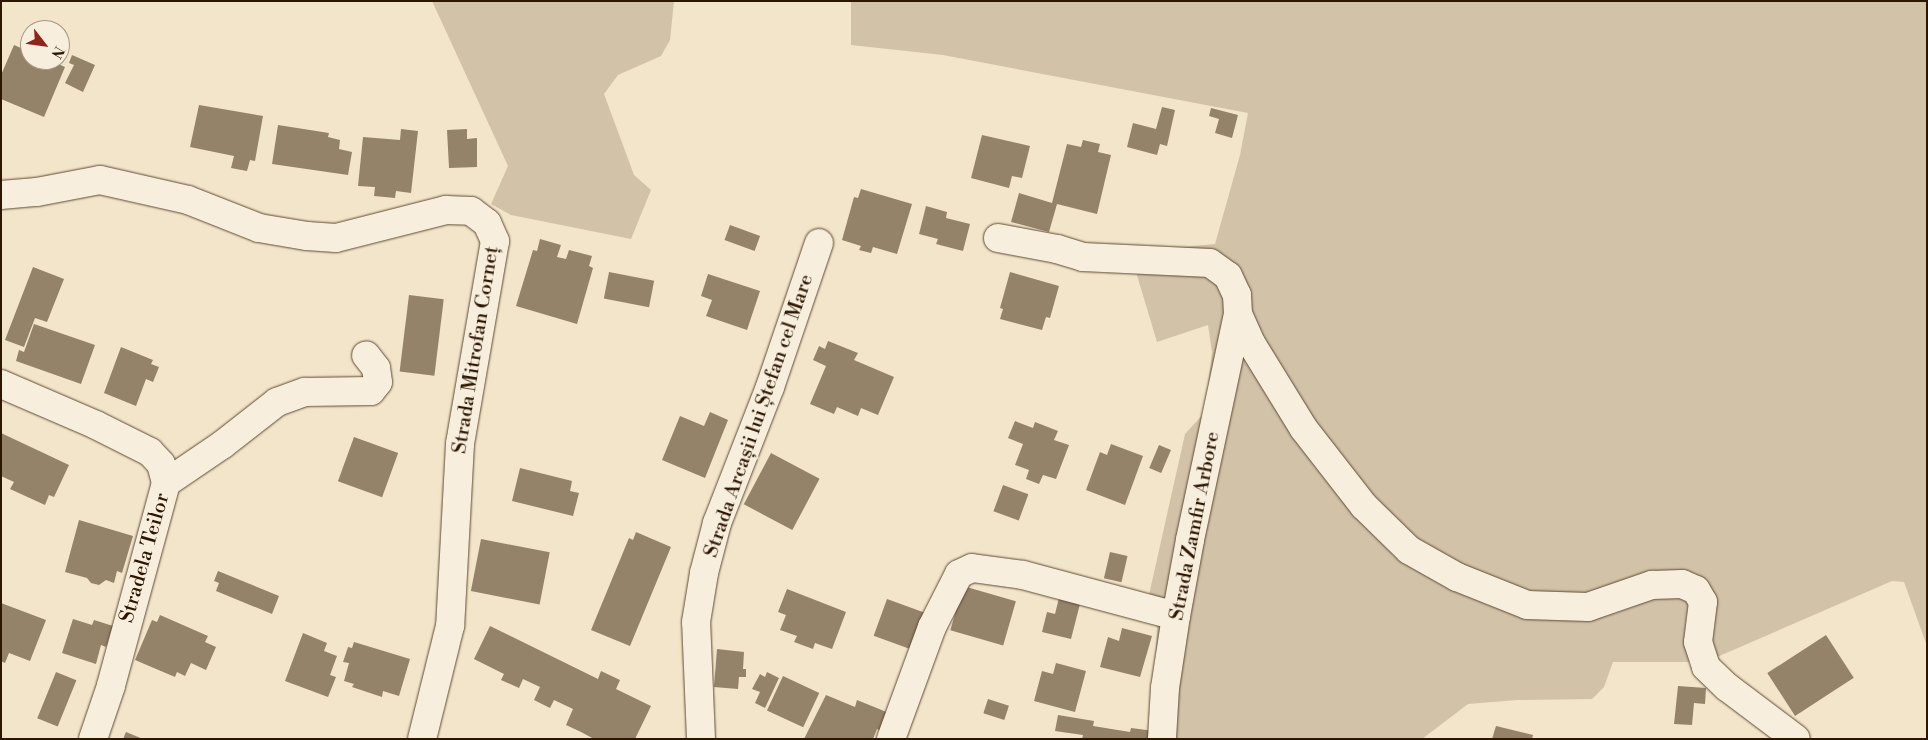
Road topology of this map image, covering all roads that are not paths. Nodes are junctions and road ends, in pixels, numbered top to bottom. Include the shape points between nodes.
1 (1, 196) edge
2 (998, 238) dead end
3 (819, 243) dead end
4 (1238, 314) junction
5 (366, 355) dead end
6 (1, 384) edge
7 (166, 483) junction
8 (1176, 616) junction
9 (94, 739) edge
10 (422, 739) edge
11 (702, 739) edge
12 (891, 739) edge
13 (1162, 739) edge
14 (1796, 739) edge

1 - 10 street, Strada Mitrofan Corneț via 100,180 188,200 259,228 336,238 446,210 471,211 487,223 495,241 460,444 450,626
2 - 4 street via 1083,257 1210,263 1228,276 1237,295
3 - 11 street, Strada Arcașii lui Ștefan cel Mare via 770,387 718,523 704,573 696,622
4 - 8 street, Strada Zamfir Arbore
4 - 14 street via 1251,343 1304,429 1364,506 1409,550 1457,577 1526,604 1588,607 1652,585 1682,584 1696,590 1703,602 1698,642 1706,667
5 - 7 street via 376,368 378,382 371,391 305,392 277,402
6 - 7 street, Stradela Teilor via 150,452 161,464
7 - 9 street, Stradela Teilor
8 - 12 street via 1023,575 972,568 959,574 932,627
8 - 13 street, Strada Zamfir Arbore via 1165,688

